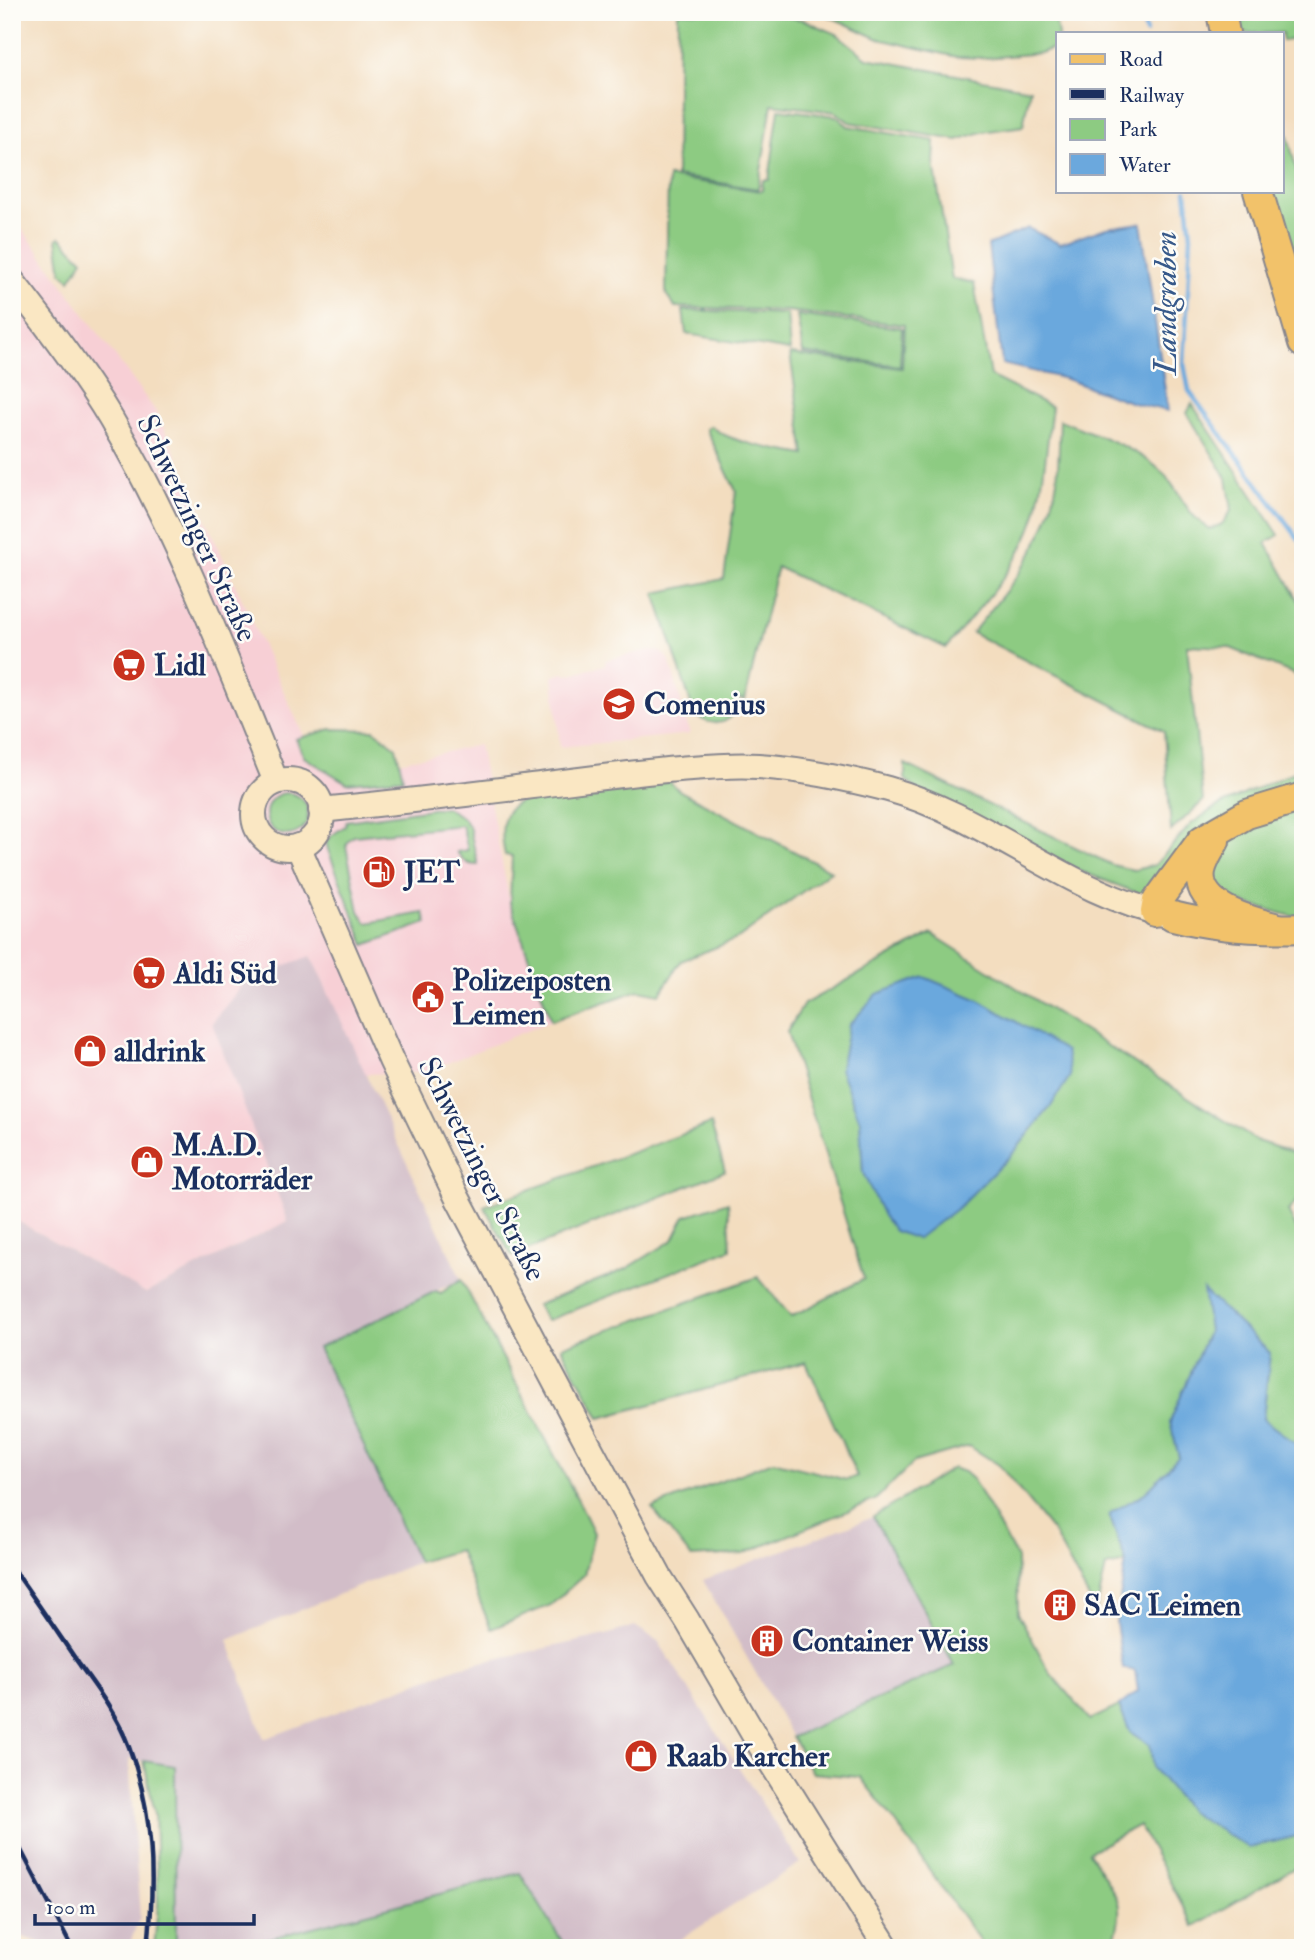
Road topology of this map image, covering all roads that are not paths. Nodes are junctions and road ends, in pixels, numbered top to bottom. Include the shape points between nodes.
1 (1221, 12) edge
2 (1225, 32) edge
3 (1258, 192) edge
4 (12, 281) edge
5 (1303, 343) edge
6 (276, 782) junction
7 (1303, 797) edge
8 (321, 810) junction
9 (1220, 831) junction
10 (298, 846) junction
11 (1200, 873) junction
12 (1164, 914) junction
13 (1290, 928) edge
14 (887, 1948) edge

1 - 2 main road
3 - 5 main road
4 - 6 main road, Schwetzinger Straße via 110,418 150,490
6 - 8 main road via 303,784 313,792
6 - 10 main road via 257,798 256,824 272,844
7 - 9 main road via 1247,814
8 - 10 main road via 318,829
8 - 12 main road via 685,769 756,766 802,771 891,790 930,805 1112,898
9 - 11 main road
9 - 12 main road via 1202,840 1157,901
10 - 14 main road, Schwetzinger Straße via 391,1060 457,1196 659,1576
11 - 12 main road via 1182,908
11 - 13 main road via 1203,886 1223,909
12 - 13 main road via 1238,928

